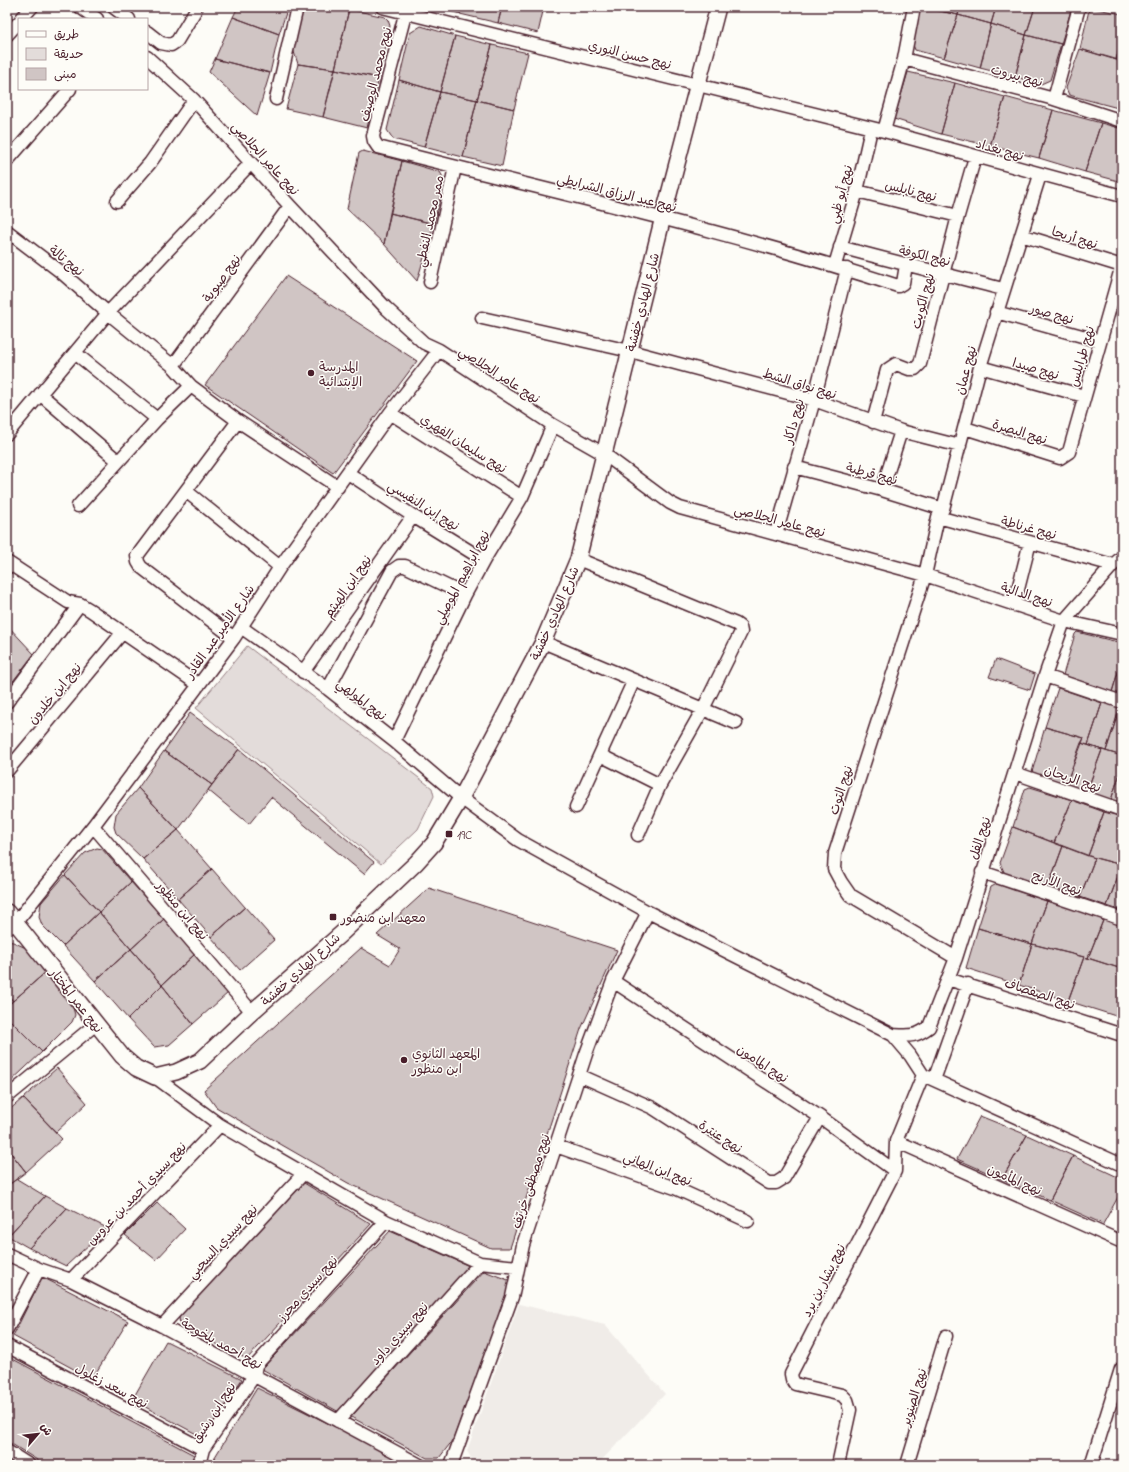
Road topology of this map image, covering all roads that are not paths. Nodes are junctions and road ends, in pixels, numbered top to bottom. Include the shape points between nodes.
1 (32, 7) edge
2 (80, 7) edge
3 (297, 7) edge
4 (382, 7) edge
5 (718, 7) edge
6 (914, 7) edge
7 (1079, 7) edge
8 (115, 8) edge
9 (406, 10) edge
10 (195, 12) dead end
11 (22, 18) edge
12 (96, 18) edge
13 (128, 18) edge
14 (18, 23) edge
15 (148, 33) edge
16 (7, 35) edge
17 (148, 58) edge
18 (904, 59) junction
19 (697, 85) junction
20 (69, 90) edge
21 (276, 99) dead end
22 (1054, 99) junction
23 (194, 100) junction
24 (1122, 120) edge
25 (871, 129) junction
26 (884, 131) junction
27 (378, 147) joint
28 (975, 157) junction
29 (7, 161) edge
30 (251, 164) junction
31 (455, 167) junction
32 (1040, 175) junction
33 (857, 191) junction
34 (1122, 196) edge
35 (117, 201) dead end
36 (290, 206) junction
37 (958, 216) junction
38 (663, 217) junction
39 (7, 231) edge
40 (1020, 235) junction
41 (840, 247) junction
42 (834, 265) junction
43 (906, 265) junction
44 (1122, 265) edge
45 (847, 269) junction
46 (943, 273) junction
47 (430, 282) dead end
48 (1003, 289) junction
49 (996, 312) junction
50 (108, 313) junction
51 (482, 318) dead end
52 (1100, 341) junction
53 (439, 350) junction
54 (630, 351) junction
55 (75, 353) junction
56 (174, 366) junction
57 (980, 366) junction
58 (191, 386) junction
59 (40, 394) junction
60 (1084, 396) junction
61 (814, 400) junction
62 (390, 413) junction
63 (157, 419) junction
64 (238, 421) junction
65 (873, 422) junction
66 (553, 425) junction
67 (965, 428) junction
68 (901, 431) junction
69 (7, 434) edge
70 (960, 446) junction
71 (604, 454) junction
72 (1066, 455) joint
73 (118, 461) junction
74 (794, 468) junction
75 (348, 473) junction
76 (338, 487) junction
77 (882, 490) junction
78 (186, 491) junction
79 (522, 497) junction
80 (78, 506) dead end
81 (941, 513) junction
82 (413, 516) junction
83 (776, 534) junction
84 (1030, 542) junction
85 (484, 560) junction
86 (578, 560) junction
87 (1117, 561) edge
88 (7, 562) edge
89 (280, 567) junction
90 (925, 575) junction
91 (465, 595) junction
92 (80, 604) junction
93 (1014, 605) junction
94 (1064, 621) junction
95 (241, 627) junction
96 (123, 632) junction
97 (1122, 634) edge
98 (234, 638) junction
99 (543, 642) junction
100 (303, 672) junction
101 (1045, 676) junction
102 (634, 680) junction
103 (199, 685) junction
104 (328, 689) junction
105 (7, 702) edge
106 (1122, 702) edge
107 (703, 709) junction
108 (736, 723) dead end
109 (394, 741) junction
110 (600, 755) junction
111 (7, 771) edge
112 (1015, 773) junction
113 (660, 785) junction
114 (461, 798) junction
115 (576, 806) dead end
116 (1122, 810) edge
117 (93, 826) junction
118 (638, 835) dead end
119 (982, 872) junction
120 (648, 912) junction
121 (1122, 919) edge
122 (10, 921) edge
123 (956, 958) junction
124 (948, 979) junction
125 (614, 981) junction
126 (968, 984) junction
127 (252, 1012) junction
128 (96, 1024) junction
129 (1122, 1034) edge
130 (893, 1035) junction
131 (579, 1075) junction
132 (155, 1077) junction
133 (928, 1077) junction
134 (7, 1097) edge
135 (820, 1117) junction
136 (220, 1125) junction
137 (896, 1142) junction
138 (556, 1146) junction
139 (1122, 1165) edge
140 (895, 1172) junction
141 (303, 1174) junction
142 (386, 1221) junction
143 (748, 1221) dead end
144 (1122, 1242) edge
145 (7, 1254) edge
146 (480, 1263) junction
147 (518, 1267) junction
148 (39, 1269) junction
149 (71, 1280) junction
150 (162, 1326) junction
151 (7, 1329) edge
152 (946, 1336) dead end
153 (7, 1346) edge
154 (1121, 1369) edge
155 (254, 1376) junction
156 (338, 1421) junction
157 (203, 1449) junction
158 (7, 1451) edge
159 (29, 1465) edge
160 (199, 1465) edge
161 (420, 1465) edge
162 (451, 1465) edge
163 (838, 1465) edge
164 (907, 1465) edge
165 (1091, 1465) edge

1 - 11 street
2 - 12 street
3 - 21 street
4 - 9 street, نهج حسن النوري
5 - 19 street, شارع الهادي خفشة
6 - 18 street
7 - 22 street
8 - 13 street
9 - 19 street, نهج حسن النوري
9 - 27 street, نهج محمد الوصيف via 374,136
10 - 15 street via 177,41 171,45 161,43
14 - 16 street
17 - 23 street, نهج عامر الجلاصي
18 - 22 street, نهج بيروت
18 - 26 street
19 - 25 street, نهج حسن النوري
19 - 38 street, شارع الهادي خفشة
20 - 29 street
22 - 24 street, نهج بيروت
23 - 30 street, نهج عامر الجلاصي
23 - 35 street via 150,163
25 - 26 street, نهج بغداد
25 - 33 street, نهج أبو ظبي
26 - 28 street, نهج بغداد
27 - 31 street, نهج عبد الرزاق الشرايطي
28 - 32 street, نهج بغداد
28 - 37 street, نهج الكويت
30 - 36 street, نهج عامر الجلاصي
30 - 50 street
31 - 38 street, نهج عبد الرزاق الشرايطي
31 - 47 street, ممر محمد النفطي
32 - 34 street, نهج بغداد
32 - 40 street, نهج عمان
33 - 37 street, نهج نابلس
33 - 41 street, نهج أبو ظبي
36 - 53 street, نهج عامر الجلاصي via 386,308 424,343
36 - 56 street, نهج صبوية
37 - 46 street, نهج الكويت
38 - 42 street, نهج عبد الرزاق الشرايطي
38 - 54 street, شارع الهادي خفشة
39 - 50 street, نهج تالة via 61,272
40 - 44 street, نهج أريحا
40 - 48 street, نهج عمان
41 - 42 street, نهج أبو ظبي
41 - 43 street, نهج الكوفة
42 - 45 street, نهج عبد الرزاق الشرايطي
43 - 45 street, نهج عبد الرزاق الشرايطي via 903,283 898,286
43 - 46 street, نهج الكوفة
44 - 52 street, نهج طرابلس
45 - 61 street, نهج داكار
46 - 48 street, نهج الكوفة
46 - 65 street, نهج الكويت via 920,364 915,369 909,369 896,364 887,370
48 - 49 street, نهج عمان
49 - 52 street, نهج صور
49 - 57 street, نهج عمان
50 - 55 street
50 - 56 street, نهج تالة
51 - 54 street, نهج نواق الشط
52 - 60 street, نهج طرابلس
53 - 62 street, شارع الأمير عبد القادر
53 - 66 street, نهج عامر الجلاصي
54 - 61 street, نهج نواق الشط
54 - 71 street, شارع الهادي خفشة
55 - 59 street
55 - 63 street
56 - 58 street, نهج تالة
57 - 60 street, نهج صيدا
57 - 67 street, نهج عمان
58 - 63 street
58 - 64 street, نهج تالة
59 - 69 street
59 - 73 street
60 - 72 street, نهج طرابلس
61 - 65 street, نهج نواق الشط
61 - 74 street, نهج داكار
62 - 75 street, شارع الأمير عبد القادر
62 - 79 street, نهج سليمان الفهري
63 - 73 street
64 - 76 street, نهج تالة
64 - 78 street
65 - 68 street, نهج نواق الشط
66 - 71 street, نهج عامر الجلاصي
66 - 79 street, نهج ابراهيم الموصلي
67 - 70 street, نهج عمان
67 - 72 street, نهج البصرة via 1060,458
68 - 70 street, نهج نواق الشط
68 - 77 street
70 - 81 street, نهج عمان
71 - 83 street, نهج عامر الجلاصي via 658,495 680,508
71 - 86 street, شارع الهادي خفشة
73 - 80 street
74 - 77 street, نهج قرطبة
74 - 83 street, نهج داكار
75 - 76 street, شارع الأمير عبد القادر
75 - 82 street, نهج إبن النفيسي
76 - 89 street, شارع الأمير عبد القادر
77 - 81 street, نهج قرطبة
78 - 89 street
78 - 98 street via 137,556 138,562 141,567
79 - 85 street, نهج ابراهيم الموصلي
81 - 84 street, نهج غرناطة
81 - 90 street, نهج عمان
82 - 85 street, نهج إبن النفيسي
82 - 100 street, نهج ابن الهيثم
83 - 90 street, نهج عامر الجلاصي
84 - 87 street, نهج غرناطة
84 - 93 street
85 - 91 street, نهج ابراهيم الموصلي
86 - 99 street, شارع الهادي خفشة
86 - 107 street via 740,627 741,632
87 - 94 street
88 - 92 street via 68,602
89 - 95 street, شارع الأمير عبد القادر
90 - 93 street, نهج الدالية
90 - 123 street, نهج التوت via 835,853 834,869 850,895
91 - 104 street via 405,566 399,566 392,571
91 - 109 street, نهج ابراهيم الموصلي
92 - 96 street
92 - 105 street
93 - 94 street, نهج الدالية
94 - 97 street, نهج الدالية
94 - 101 street, نهج الفل
95 - 98 street, شارع الأمير عبد القادر
95 - 100 street, نهج المولهي
96 - 103 street
96 - 111 street, نهج ابن خلدون
98 - 103 street, شارع الأمير عبد القادر
99 - 102 street
99 - 114 street, شارع الهادي خفشة
100 - 104 street, نهج المولهي
101 - 106 street
101 - 112 street, نهج الفل
102 - 107 street
102 - 110 street
103 - 117 street, شارع الأمير عبد القادر
104 - 109 street, نهج المولهي
107 - 108 street
107 - 113 street
109 - 114 street, نهج المولهي
110 - 113 street
110 - 115 street
112 - 116 street, نهج الريحان
112 - 119 street, نهج الفل
113 - 118 street
114 - 120 street, نهج المولهي via 518,840
114 - 127 street, شارع الهادي خفشة via 434,843 416,863 342,933
117 - 122 street, شارع الأمير عبد القادر
117 - 127 street, نهج ابن منظور
119 - 121 street, نهج الأرنج
119 - 123 street, نهج الفل
120 - 125 street, نهج مصطفى خريّف
120 - 130 street, نهج المولهي
122 - 128 street, نهج عمر المختار
123 - 124 street, نهج الفل
124 - 126 street, نهج الصفصاف
124 - 130 street, نهج الفل via 929,1027 920,1034
125 - 131 street, نهج مصطفى خريّف
125 - 135 street, نهج المامون
126 - 129 street, نهج الصفصاف
126 - 133 street, نهج بشار بن برد
127 - 132 street, شارع الهادي خفشة via 200,1062
128 - 132 street, نهج عمر المختار via 127,1060 136,1068
128 - 134 street
130 - 133 street
131 - 135 street, نهج عنترة via 653,1108 769,1183 776,1183 784,1178
131 - 138 street, نهج مصطفى خريّف
132 - 136 street
133 - 137 street, نهج بشار بن برد
133 - 139 street
135 - 140 street, نهج المامون
136 - 141 street
136 - 149 street, نهج سيدي أحمد بن عروس
137 - 140 street, نهج بشار بن برد
137 - 144 street, نهج المأمون
138 - 143 street, نهج ابن الهاني via 675,1188
138 - 147 street, نهج مصطفى خريّف via 523,1244
140 - 163 street, نهج بشار بن برد via 791,1374 795,1384 842,1395 847,1400 850,1410
141 - 142 street
141 - 150 street, نهج سيدي السحبي
142 - 146 street
142 - 155 street, نهج سيدي محرز via 256,1365
145 - 148 street, نهج أحمد بلخوجة
146 - 147 street
146 - 156 street, نهج سيدي داود
147 - 162 street, نهج مصطفى خريّف via 512,1297
148 - 149 street, نهج أحمد بلخوجة
148 - 151 street
149 - 150 street, نهج أحمد بلخوجة
150 - 155 street, نهج أحمد بلخوجة
152 - 164 street, نهج الصنوبر
153 - 157 street, نهج سعد زغلول
154 - 165 street
155 - 156 street, نهج أحمد بلخوجة
155 - 157 street, نهج إبن رشيق
156 - 161 street, نهج أحمد بلخوجة
157 - 160 street, نهج إبن رشيق
158 - 159 street

